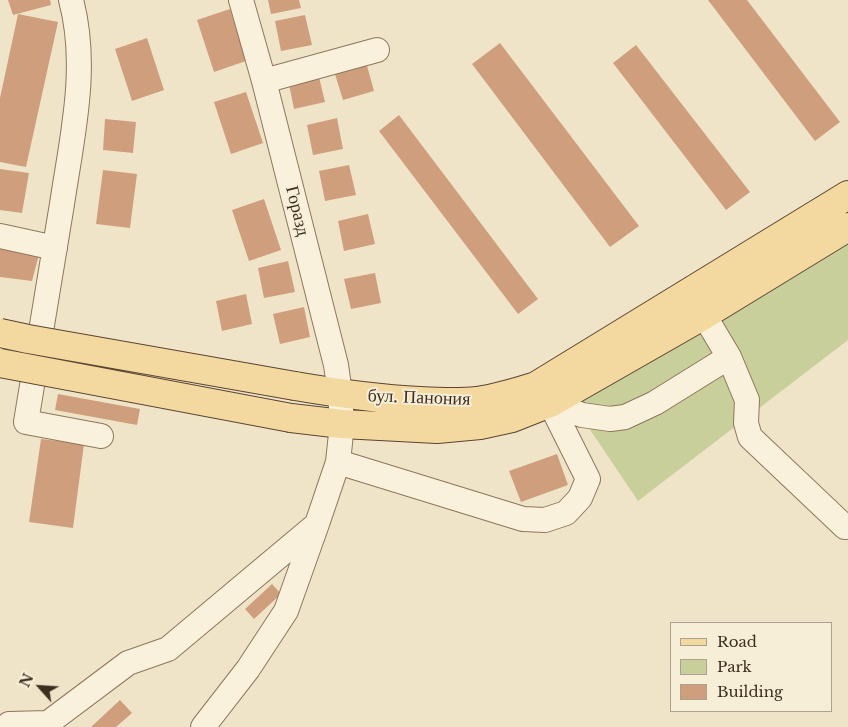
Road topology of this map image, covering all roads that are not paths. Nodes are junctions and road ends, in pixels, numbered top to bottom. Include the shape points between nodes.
1 (71, 0) edge
2 (241, 0) edge
3 (377, 50) dead end
4 (264, 81) junction
5 (848, 195) edge
6 (848, 227) edge
7 (0, 236) edge
8 (55, 248) junction
9 (704, 314) junction
10 (0, 333) edge
11 (728, 357) junction
12 (0, 363) edge
13 (340, 393) junction
14 (550, 403) junction
15 (342, 424) junction
16 (101, 436) dead end
17 (338, 462) junction
18 (318, 524) junction
19 (845, 526) dead end
20 (47, 725) edge
21 (6, 727) edge
22 (203, 727) edge

1 - 8 street via 80,63 77,105
2 - 4 street, Горазд
3 - 4 street
4 - 13 street, Горазд via 336,366
5 - 13 main road, бул. Панония via 536,386 476,401 392,400
6 - 9 main road, бул. Панония
7 - 8 street
8 - 16 street via 26,422
9 - 11 street
9 - 14 main road, бул. Панония
10 - 13 main road, бул. Панония, bridge
11 - 14 street via 655,403 625,417 610,419 582,415
11 - 19 street via 747,400 746,422 750,436
12 - 15 main road, бул. Панония, bridge via 291,418
13 - 15 street, Горазд
14 - 15 main road, бул. Панония via 512,418 472,426 437,429
14 - 17 street via 588,479 580,498 566,513 545,520 523,519
15 - 17 street, Горазд
17 - 18 street, Горазд
18 - 20 street via 168,649 128,663
18 - 22 street, Горазд via 286,611 248,669
20 - 21 street via 9,724

